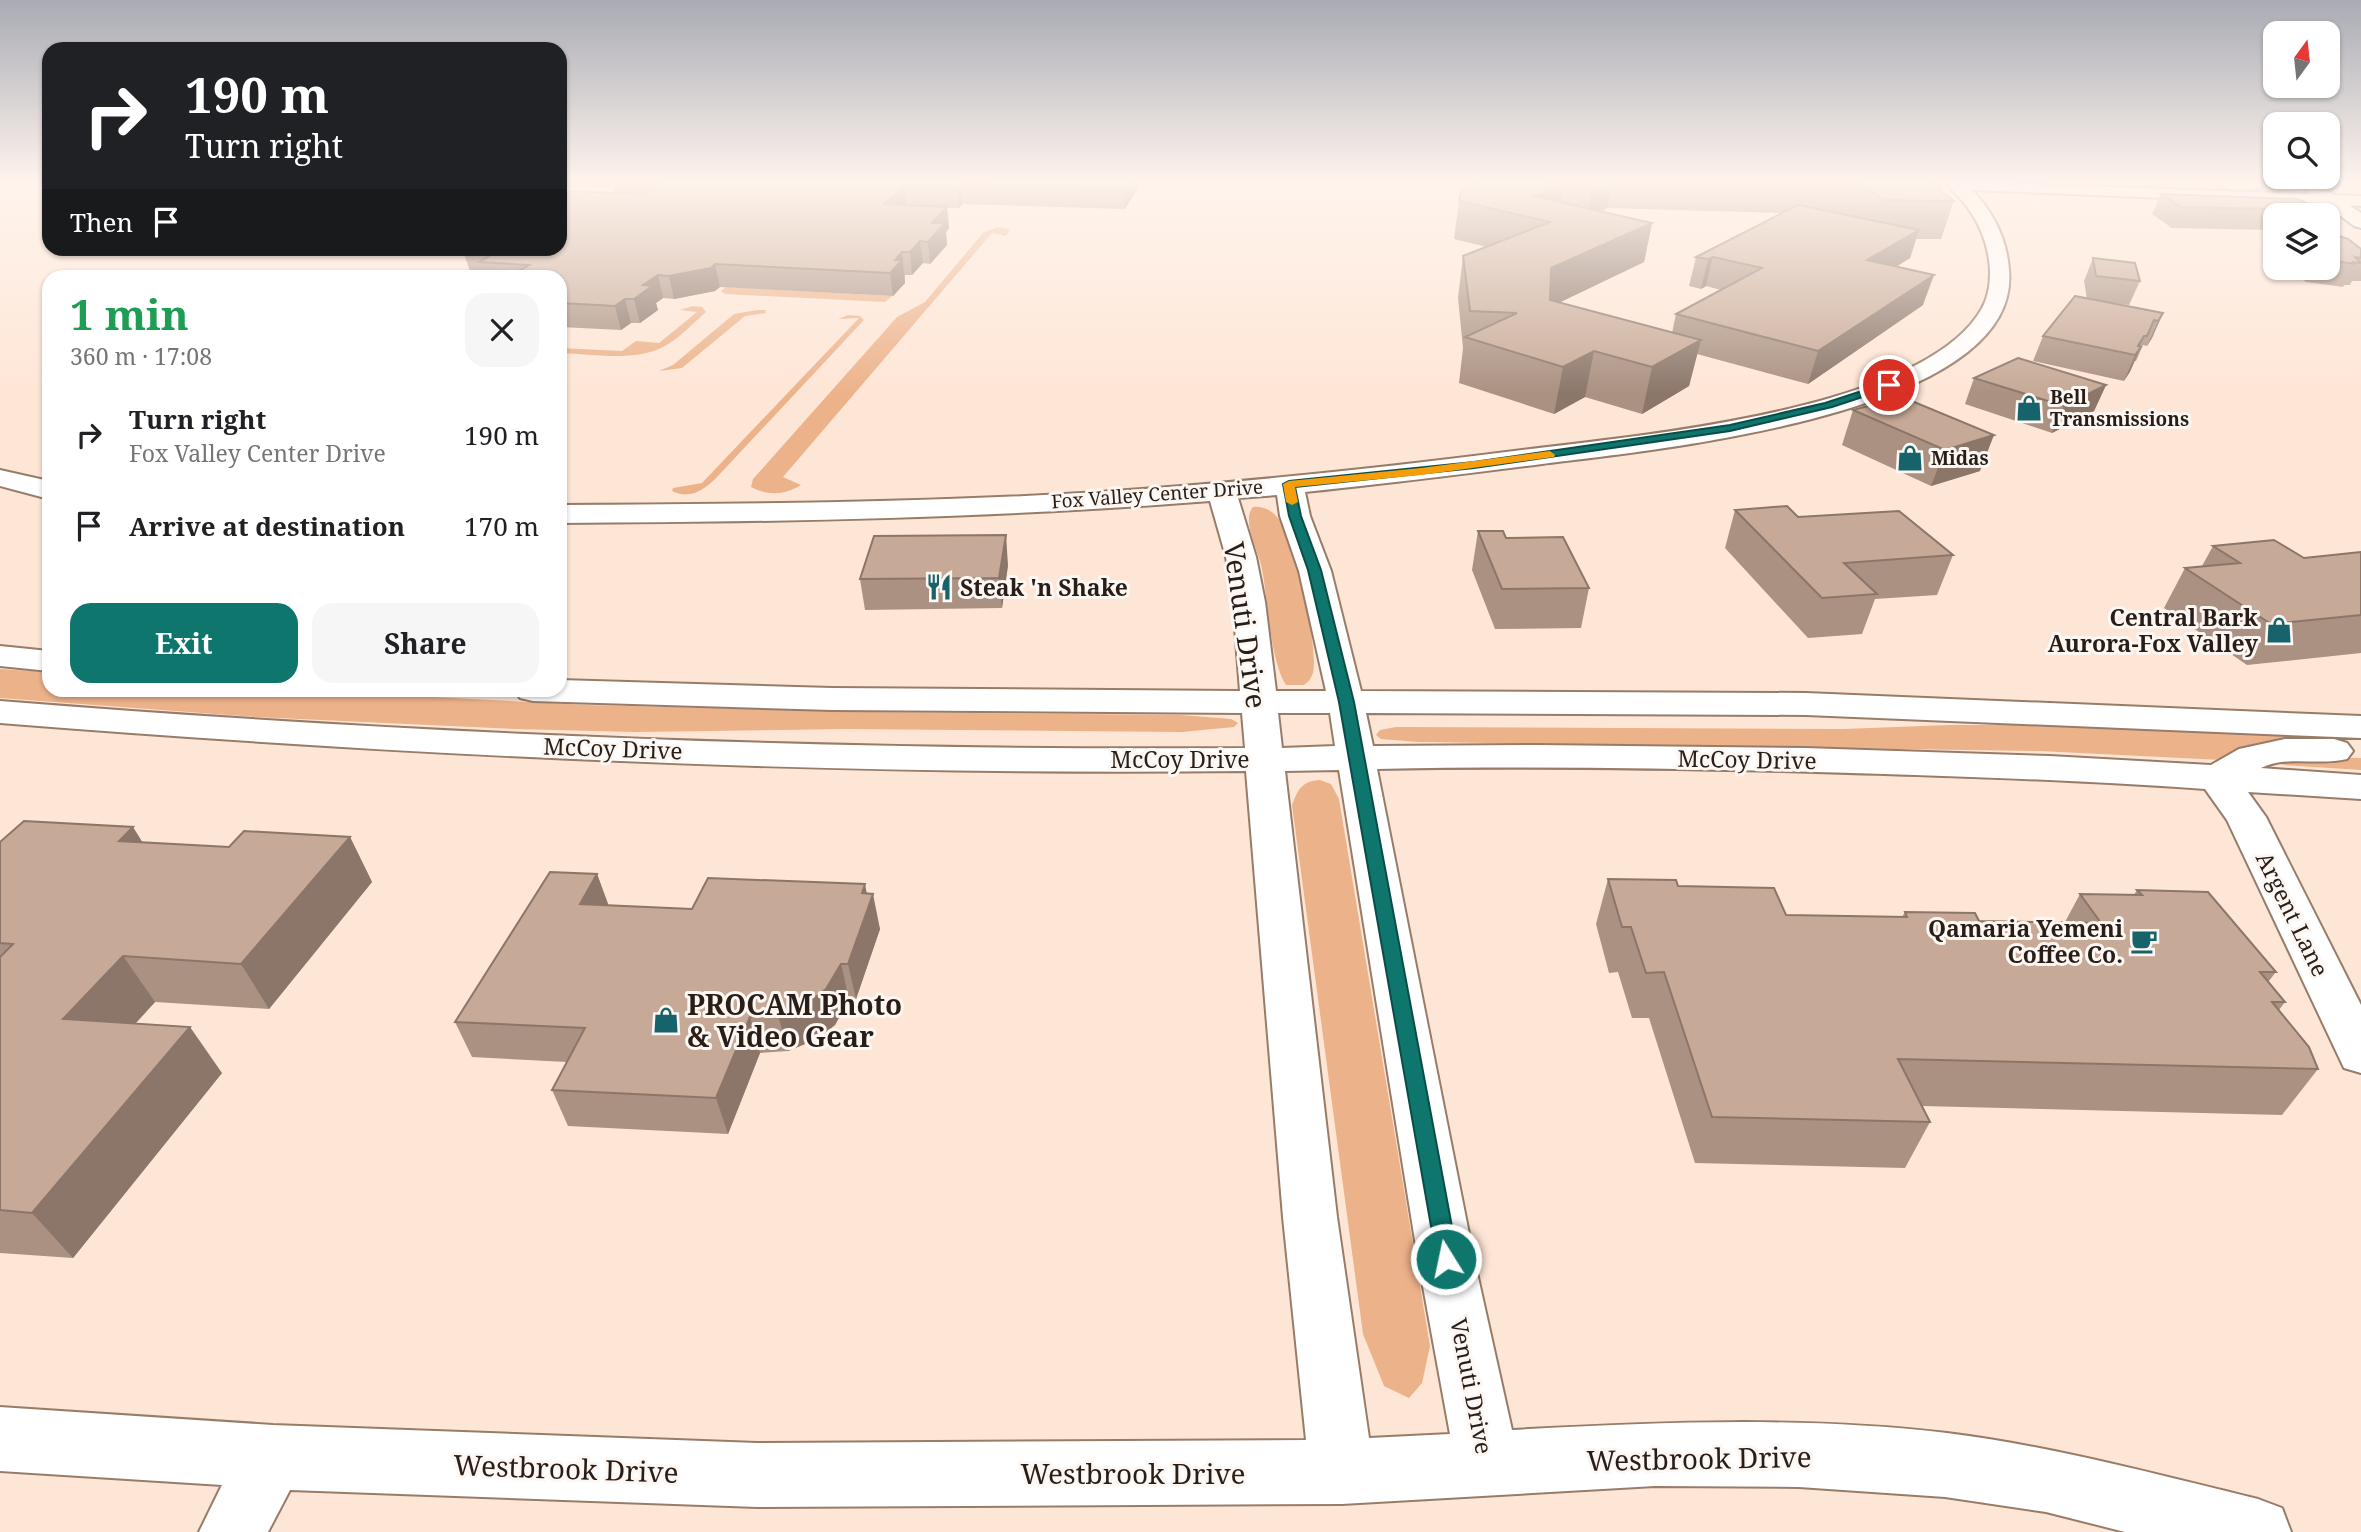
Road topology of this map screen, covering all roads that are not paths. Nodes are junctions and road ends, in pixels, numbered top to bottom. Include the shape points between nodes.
1 (1995, 252) edge
2 (0, 478) edge
3 (1289, 484) junction
4 (42, 488) edge
5 (1221, 490) junction
6 (567, 514) edge
7 (0, 656) edge
8 (42, 660) edge
9 (567, 691) edge
10 (1346, 702) junction
11 (1257, 703) junction
12 (0, 712) edge
13 (2361, 727) edge
14 (2361, 752) edge
15 (1357, 758) junction
16 (1263, 759) junction
17 (2217, 778) junction
18 (2361, 787) edge
19 (2361, 1054) edge
20 (0, 1439) edge
21 (272, 1457) junction
22 (1488, 1465) junction
23 (1342, 1472) junction
24 (232, 1532) edge
25 (2258, 1532) edge

1 - 3 street, Fox Valley Center Drive via 2000,287 1989,317 1963,344 1922,371 1848,400 1730,428 1474,465
2 - 4 street
3 - 5 street, Fox Valley Center Drive
3 - 10 street, Venuti Drive
5 - 6 street, Fox Valley Center Drive via 957,507
5 - 11 street, Venuti Drive via 1249,602
7 - 8 street
9 - 11 street via 780,699
10 - 11 street
10 - 13 street via 1935,708
10 - 15 street, Venuti Drive
11 - 16 street, Venuti Drive
12 - 16 street, McCoy Drive via 478,744 862,755
14 - 17 street via 2285,750 2252,757
15 - 16 street, McCoy Drive
15 - 17 street, McCoy Drive via 1675,758 2011,766
15 - 22 street, Venuti Drive via 1446,1259
16 - 23 street, Venuti Drive via 1310,1217
17 - 18 street, McCoy Drive
17 - 19 street, Argent Lane via 2246,817
20 - 21 street, Westbrook Drive
21 - 23 street, Westbrook Drive via 757,1475
21 - 24 street
22 - 23 street, Westbrook Drive
22 - 25 street, Westbrook Drive via 1668,1454 1799,1455 1945,1465 2046,1480

